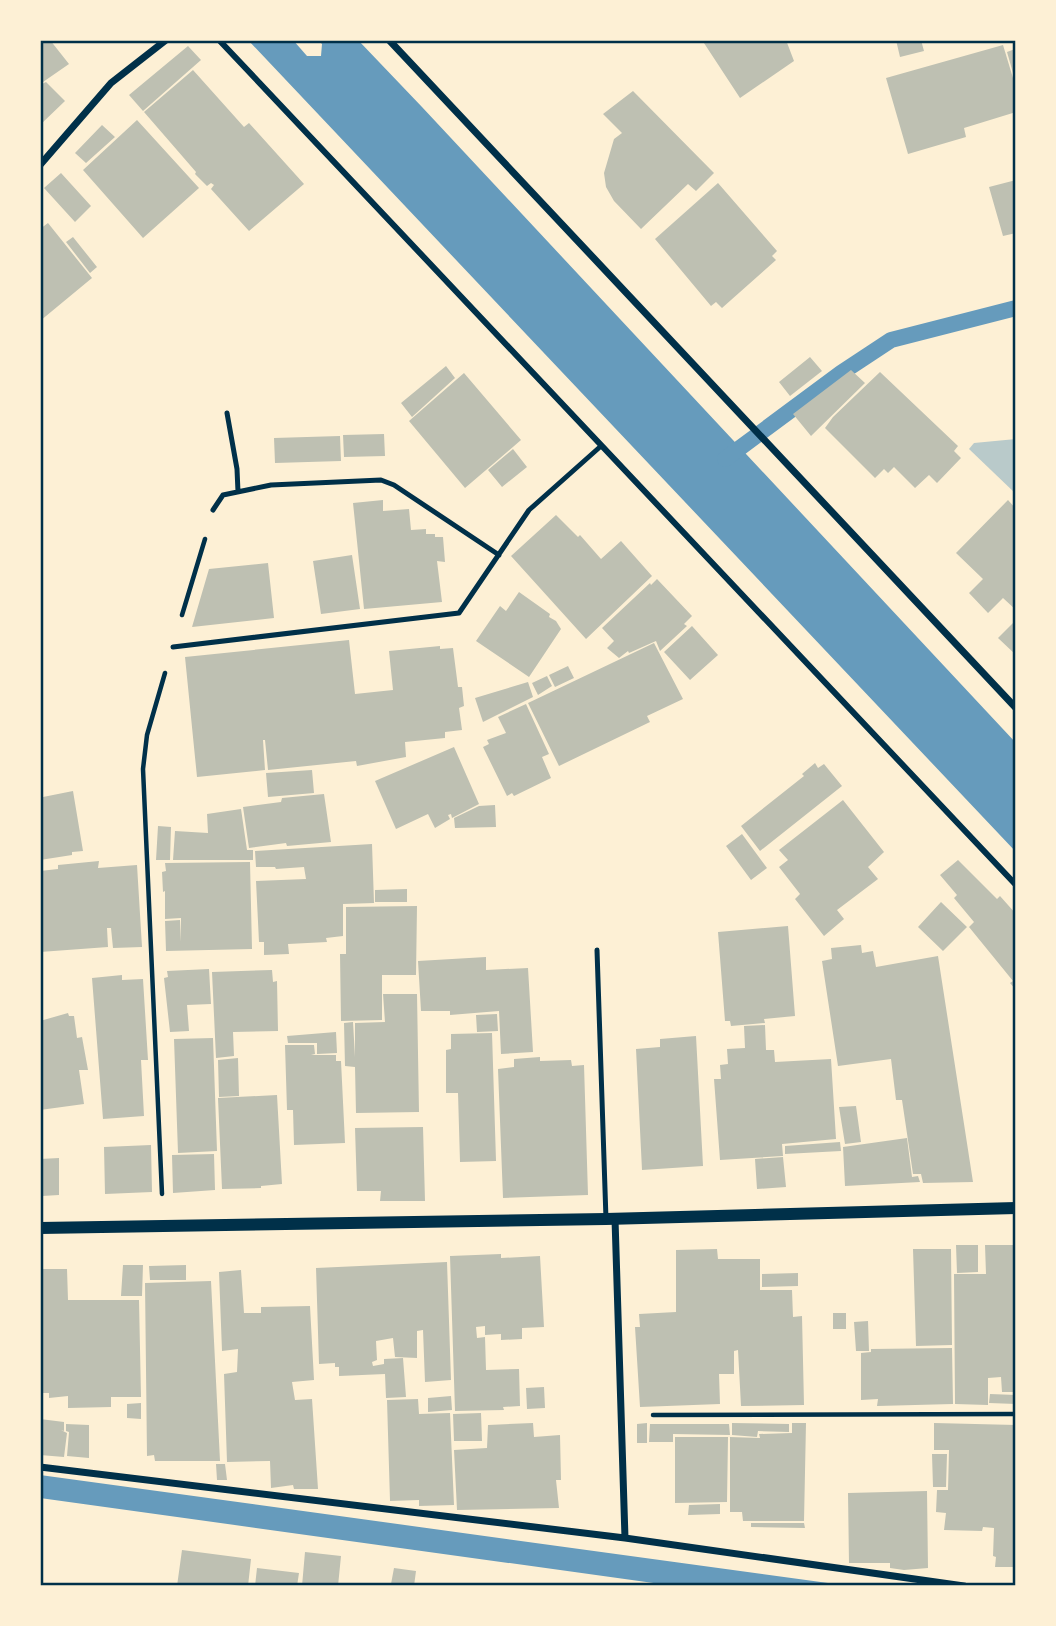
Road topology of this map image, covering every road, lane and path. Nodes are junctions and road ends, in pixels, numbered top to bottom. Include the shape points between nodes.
1 (166, 40) edge
2 (219, 40) edge
3 (389, 40) edge
4 (40, 164) edge
5 (227, 413) dead end
6 (601, 446) junction
7 (238, 492) junction
8 (214, 510) joint
9 (499, 555) junction
10 (173, 647) junction
11 (1016, 708) edge
12 (1016, 885) edge
13 (597, 950) dead end
14 (1016, 1208) edge
15 (611, 1219) junction
16 (162, 1226) junction
17 (40, 1228) edge
18 (1016, 1414) edge
19 (621, 1415) junction
20 (40, 1466) edge
21 (625, 1538) junction
22 (964, 1586) edge

1 - 4 street via 111,83
2 - 6 street
3 - 11 street
5 - 7 lane
6 - 9 lane via 529,510
6 - 12 street
7 - 8 lane via 223,495
7 - 9 lane via 271,485 381,480
8 - 10 path
9 - 10 lane via 459,613
10 - 16 path via 147,736 143,769
13 - 15 lane
14 - 15 street
15 - 16 street
15 - 19 street
16 - 17 street
18 - 19 path
19 - 21 street
20 - 21 street
21 - 22 street

